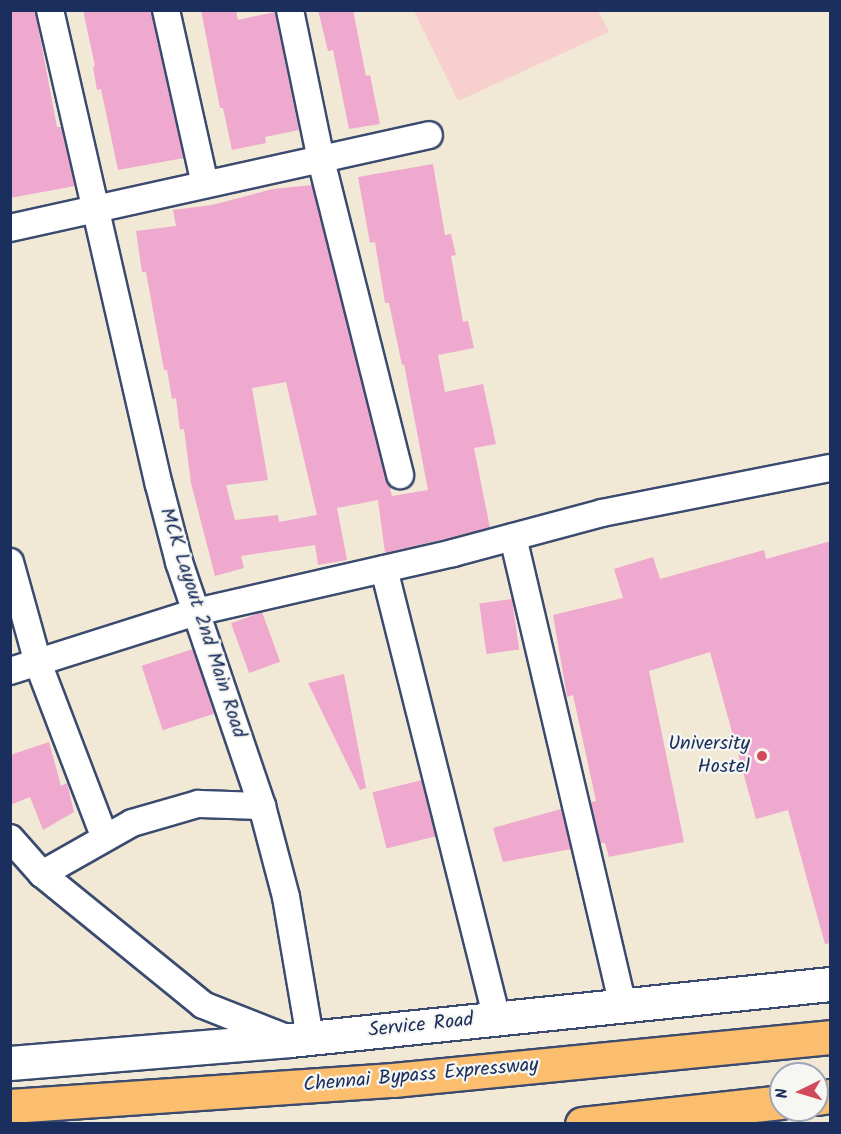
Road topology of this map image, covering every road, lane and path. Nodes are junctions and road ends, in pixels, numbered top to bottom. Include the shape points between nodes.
1 (50, 10) edge
2 (166, 10) edge
3 (290, 10) edge
4 (429, 135) dead end
5 (321, 160) junction
6 (205, 184) junction
7 (93, 208) junction
8 (10, 228) edge
9 (831, 468) edge
10 (399, 475) dead end
11 (513, 537) junction
12 (10, 562) edge
13 (384, 569) junction
14 (196, 612) junction
15 (38, 663) junction
16 (10, 670) edge
17 (262, 806) junction
18 (10, 838) edge
19 (105, 838) junction
20 (42, 874) junction
21 (831, 984) edge
22 (623, 1005) junction
23 (497, 1018) junction
24 (831, 1037) edge
25 (300, 1038) junction
26 (10, 1063) edge
27 (769, 1103) edge
28 (10, 1106) edge
29 (582, 1124) edge

1 - 7 street, MCK Layout 2nd Main Road
2 - 6 street
3 - 5 street
4 - 5 street
5 - 6 street
5 - 10 street
6 - 7 street
7 - 8 street
7 - 14 street, MCK Layout 2nd Main Road via 178,562
9 - 11 street via 602,513
11 - 13 street
11 - 22 street
12 - 15 street
13 - 14 street
13 - 23 street
14 - 15 street
14 - 17 street, MCK Layout 2nd Main Road
15 - 16 street
15 - 19 street
17 - 19 street via 198,804 132,823
17 - 25 street, MCK Layout 2nd Main Road via 286,897
18 - 20 street
19 - 20 street
20 - 25 street via 203,1005
21 - 22 street, Service Road
22 - 23 street, Service Road
23 - 25 street, Service Road
24 - 28 highway, Chennai Bypass Expressway via 393,1080
25 - 26 street, Service Road
27 - 29 highway

